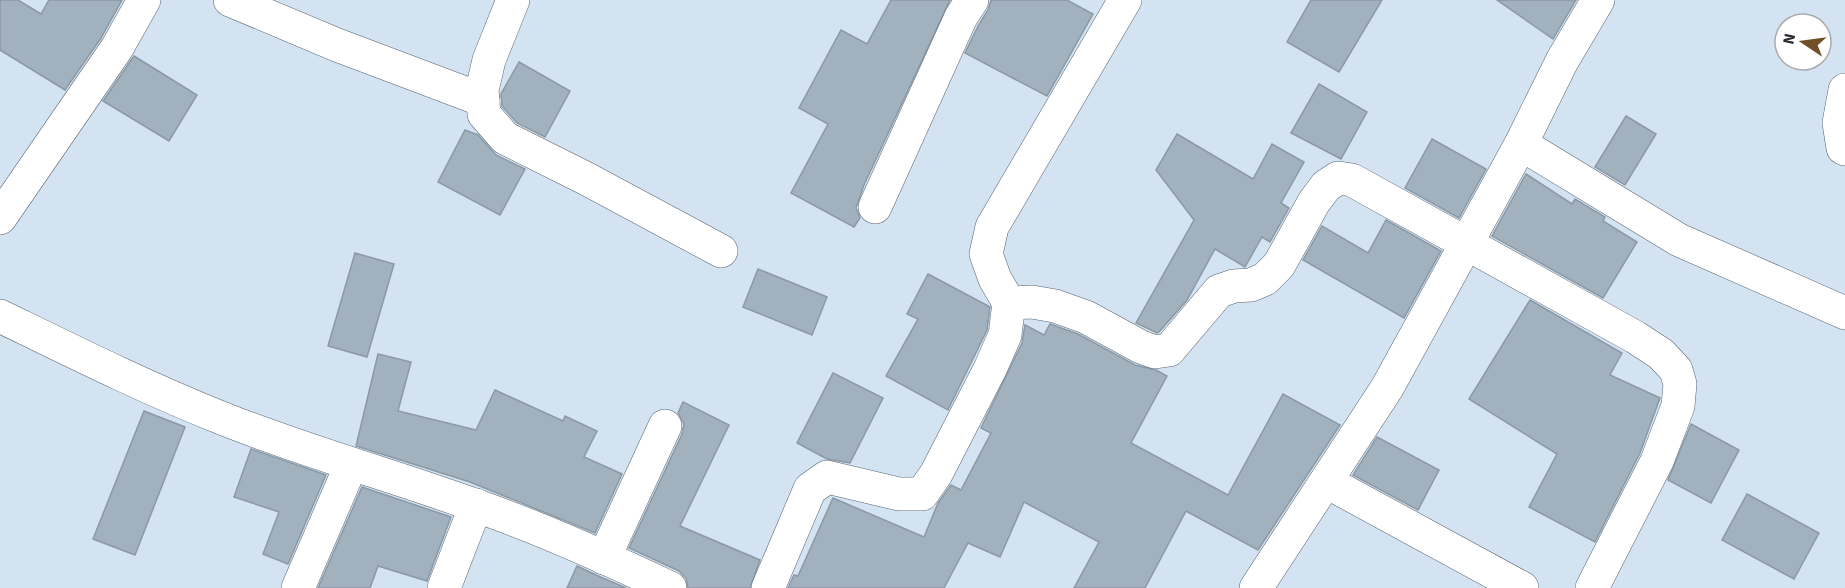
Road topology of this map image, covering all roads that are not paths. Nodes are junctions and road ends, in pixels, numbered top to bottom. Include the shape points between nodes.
1 (144, 0) edge
2 (230, 0) edge
3 (513, 0) edge
4 (972, 0) edge
5 (1125, 0) edge
6 (1598, 0) edge
7 (1845, 90) edge
8 (483, 100) junction
9 (1521, 144) junction
10 (1845, 149) edge
11 (875, 207) dead end
12 (0, 218) edge
13 (1466, 244) junction
14 (721, 250) dead end
15 (1009, 303) junction
16 (1845, 313) edge
17 (0, 316) edge
18 (664, 426) dead end
19 (351, 465) junction
20 (1327, 482) junction
21 (476, 505) junction
22 (604, 558) junction
23 (298, 588) edge
24 (444, 588) edge
25 (670, 588) edge
26 (768, 588) edge
27 (1256, 588) edge
28 (1522, 588) edge
29 (1592, 588) edge

1 - 12 street via 117,48
2 - 8 street
3 - 8 street via 489,60
4 - 11 street
5 - 15 street via 992,227 986,254
6 - 9 street
7 - 10 street via 1839,123
8 - 14 street via 484,114 505,138
9 - 13 street
9 - 16 street via 1679,240
13 - 15 street via 1352,180 1338,178 1314,202 1279,265 1265,279 1219,291 1168,350 1155,352 1141,347 1086,317 1055,306
13 - 20 street via 1387,388
13 - 29 street via 1635,337 1661,354 1676,370 1680,384 1678,406 1657,461
15 - 26 street via 1005,335 990,369 922,494 899,494 827,477 810,489
17 - 19 street via 219,418
18 - 22 street
19 - 21 street
19 - 23 street
20 - 27 street
20 - 28 street
21 - 22 street
21 - 24 street
22 - 25 street

